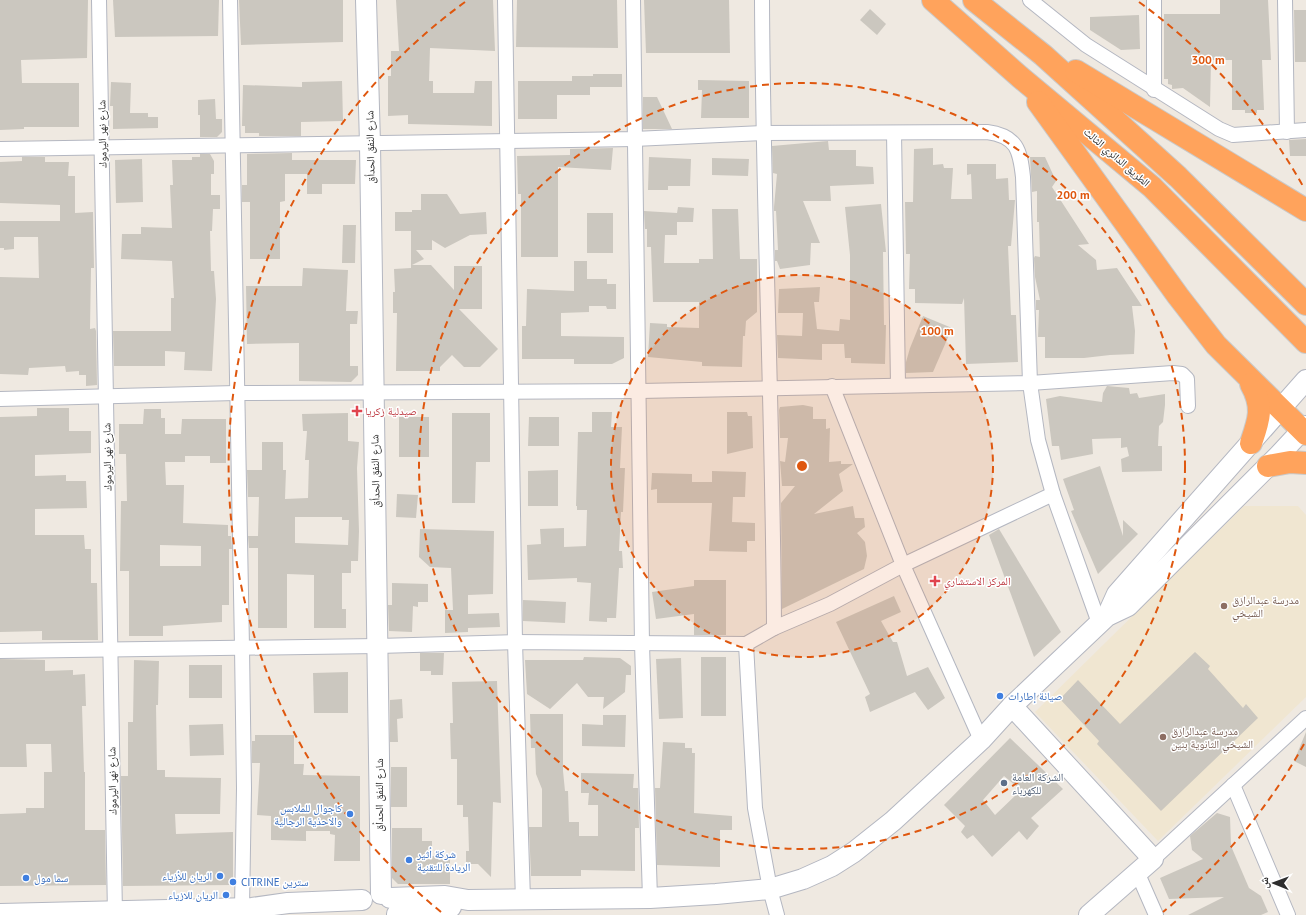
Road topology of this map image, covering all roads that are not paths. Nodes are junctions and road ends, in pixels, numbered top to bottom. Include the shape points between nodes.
1 (99, 0) edge
2 (230, 0) edge
3 (366, 0) edge
4 (505, 0) edge
5 (633, 0) edge
6 (762, 0) edge
7 (932, 0) edge
8 (974, 0) edge
9 (1030, 0) edge
10 (1154, 0) edge
11 (1285, 0) edge
12 (1043, 55) junction
13 (1020, 77) junction
14 (1154, 90) junction
15 (1306, 130) edge
16 (1287, 132) junction
17 (763, 133) junction
18 (894, 133) junction
19 (634, 139) junction
20 (508, 142) junction
21 (370, 144) junction
22 (233, 145) junction
23 (102, 146) junction
24 (0, 149) edge
25 (1306, 210) edge
26 (1306, 304) edge
27 (1306, 342) edge
28 (1245, 375) junction
29 (1306, 380) edge
30 (1030, 382) junction
31 (898, 385) junction
32 (832, 386) junction
33 (769, 387) junction
34 (640, 390) junction
35 (512, 392) junction
36 (236, 393) junction
37 (374, 394) junction
38 (107, 396) junction
39 (0, 399) edge
40 (1188, 406) dead end
41 (1279, 410) junction
42 (1305, 430) edge
43 (1251, 443) junction
44 (1306, 463) edge
45 (1268, 466) junction
46 (1053, 494) junction
47 (903, 565) junction
48 (1103, 620) junction
49 (774, 628) junction
50 (515, 642) junction
51 (642, 644) junction
52 (746, 644) junction
53 (378, 646) junction
54 (242, 647) junction
55 (110, 649) junction
56 (0, 651) edge
57 (1012, 706) junction
58 (1306, 718) edge
59 (981, 740) junction
60 (1233, 785) junction
61 (1153, 859) junction
62 (1138, 874) junction
63 (770, 889) junction
64 (650, 898) junction
65 (523, 900) junction
66 (391, 905) edge
67 (360, 907) edge
68 (247, 908) junction
69 (115, 912) edge
70 (0, 914) edge
71 (295, 915) edge
72 (777, 915) edge
73 (1089, 915) edge
74 (1156, 915) edge
75 (1288, 915) edge

1 - 23 street, شارع نهر اليرموك
2 - 22 street
3 - 21 main road, شارع النفق الحدأق
4 - 20 street
5 - 19 street
6 - 17 street
7 - 13 highway, الطريق الدائري الثالث
8 - 12 highway
9 - 14 street via 1086,45
10 - 14 street
11 - 16 street
12 - 25 highway via 1079,73
12 - 26 highway via 1178,177
13 - 27 highway, الطريق الدائري الثالث via 1152,187
13 - 28 highway via 1178,296 1216,345
14 - 16 street via 1233,135
15 - 16 street
17 - 18 street
17 - 19 street
17 - 33 street
18 - 30 street via 987,132 1000,134 1013,141 1021,156 1023,177
18 - 31 street
19 - 20 street
19 - 34 street
20 - 21 street
20 - 35 street
21 - 22 street
21 - 37 main road, شارع النفق الحدأق
22 - 23 street
22 - 36 street
23 - 24 street
23 - 38 street, شارع نهر اليرموك
28 - 41 highway
28 - 43 highway via 1258,397 1259,406 1259,418
29 - 41 main road
30 - 31 street
30 - 40 street via 1173,372 1182,374 1187,379
30 - 46 street via 1038,440
31 - 32 street
32 - 33 street
32 - 47 street
33 - 34 street
33 - 49 street
34 - 35 street
34 - 51 street
35 - 37 street
35 - 50 street
36 - 37 street
36 - 38 street
36 - 54 street
37 - 53 main road, شارع النفق الحدأق
38 - 39 street
38 - 55 street, شارع نهر اليرموك
41 - 42 highway
41 - 43 main road
42 - 45 main road
43 - 48 main road via 1117,594
44 - 45 highway via 1290,462
45 - 48 main road via 1128,606
46 - 47 street
46 - 48 street
47 - 49 street via 830,604
47 - 59 street
48 - 57 main road
49 - 52 street
50 - 51 street
50 - 53 street
50 - 65 street
51 - 52 street
51 - 64 street
52 - 63 street via 755,808
53 - 54 street
53 - 66 main road, شارع النفق الحدأق
54 - 55 street
54 - 68 street
55 - 56 street
55 - 69 street, شارع نهر اليرموك
57 - 59 main road
57 - 61 main road
58 - 60 street
59 - 63 main road via 893,821 854,852 832,866 803,879
60 - 61 street
60 - 75 street
61 - 62 main road
62 - 73 main road
62 - 74 street
63 - 64 main road
63 - 72 street
64 - 65 main road
65 - 66 main road via 468,900 446,908
66 - 67 main road via 371,894
67 - 68 main road via 288,904
68 - 69 main road
68 - 71 main road
69 - 70 main road

